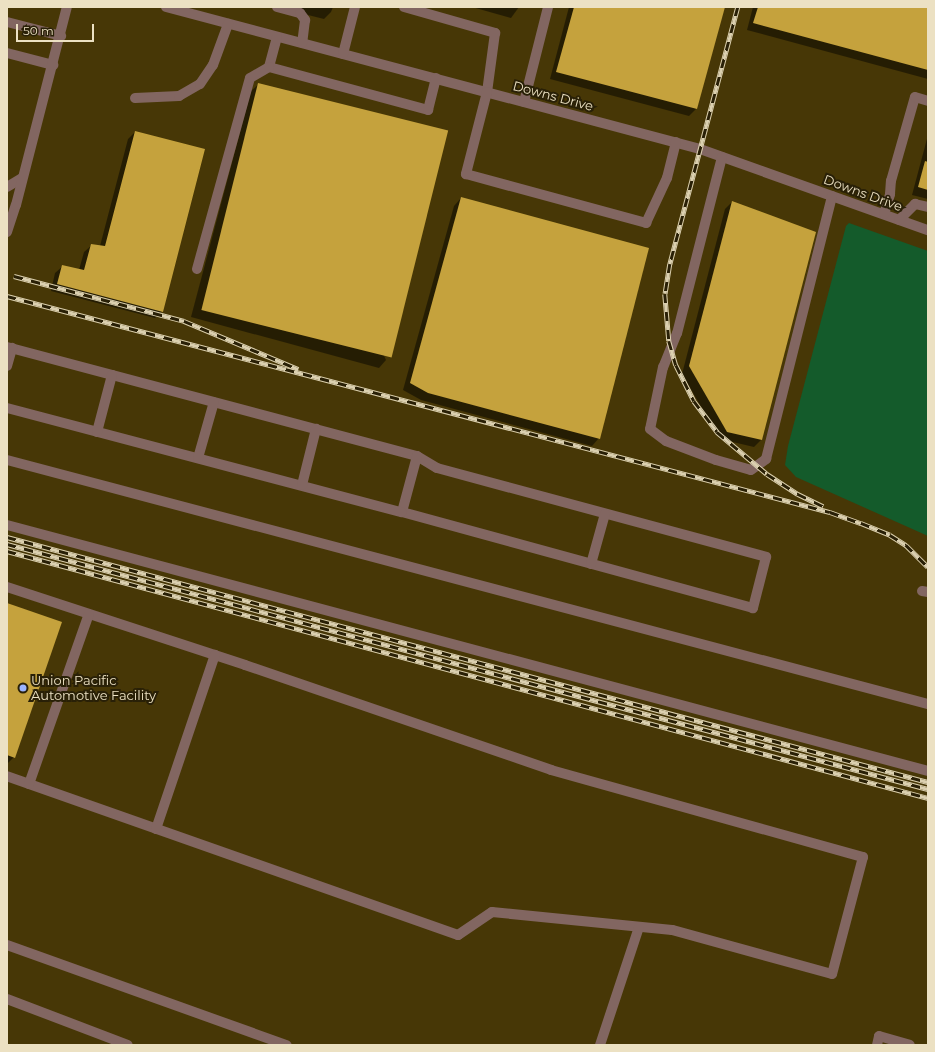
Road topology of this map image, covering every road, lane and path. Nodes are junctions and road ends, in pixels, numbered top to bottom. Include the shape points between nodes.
1 (67, 7) edge
2 (166, 7) edge
3 (277, 7) edge
4 (354, 7) edge
5 (404, 7) edge
6 (548, 7) edge
7 (201, 12) edge
8 (7, 22) edge
9 (228, 24) junction
10 (61, 36) junction
11 (277, 37) junction
12 (302, 43) junction
13 (7, 53) edge
14 (343, 54) junction
15 (53, 65) junction
16 (269, 67) junction
17 (436, 78) junction
18 (487, 92) junction
19 (135, 98) dead end
20 (928, 101) edge
21 (524, 102) junction
22 (676, 142) junction
23 (722, 156) junction
24 (22, 178) junction
25 (7, 187) edge
26 (832, 196) junction
27 (928, 207) edge
28 (884, 214) junction
29 (899, 220) junction
30 (928, 230) edge
31 (7, 232) edge
32 (197, 269) dead end
33 (9, 348) edge
34 (7, 366) edge
35 (112, 375) junction
36 (214, 402) junction
37 (7, 408) edge
38 (316, 429) junction
39 (97, 432) junction
40 (417, 456) junction
41 (198, 458) junction
42 (7, 460) edge
43 (302, 485) junction
44 (402, 512) junction
45 (605, 514) junction
46 (7, 525) edge
47 (591, 564) junction
48 (7, 587) edge
49 (89, 614) junction
50 (215, 655) junction
51 (928, 704) edge
52 (928, 771) edge
53 (7, 776) edge
54 (29, 784) junction
55 (156, 829) junction
56 (639, 927) junction
57 (7, 945) edge
58 (7, 999) edge
59 (128, 1045) edge
60 (287, 1045) edge
61 (600, 1045) edge
62 (877, 1045) edge
63 (910, 1045) edge

1 - 10 street
2 - 7 street, Downs Drive
3 - 12 street via 300,13 305,20
4 - 14 street
5 - 18 street via 494,33
6 - 21 street
7 - 9 street, Downs Drive
8 - 10 street
9 - 11 street, Downs Drive
9 - 19 street via 213,64 200,84 179,96
10 - 15 street
11 - 12 street, Downs Drive
11 - 16 street
12 - 14 street, Downs Drive
13 - 15 street
14 - 17 street, Downs Drive
15 - 24 street
16 - 17 street via 428,110
16 - 32 street via 250,78
17 - 18 street, Downs Drive
18 - 21 street, Downs Drive
18 - 22 street via 466,174 646,223 667,178
20 - 28 street via 914,97
21 - 22 street, Downs Drive
22 - 23 street, Downs Drive
23 - 26 street, Downs Drive
23 - 26 street via 677,333 663,367 650,428 666,441 716,460 751,470 766,460
24 - 25 street
24 - 31 street
26 - 28 street, Downs Drive
27 - 29 street via 915,204
28 - 29 street, Downs Drive
29 - 30 street, Downs Drive
33 - 34 street
33 - 35 street
35 - 36 street
35 - 39 street
36 - 38 street
36 - 41 street
37 - 39 street
38 - 40 street
38 - 43 street
39 - 41 street
40 - 44 street
40 - 45 street via 437,468
41 - 43 street
42 - 51 street
43 - 44 street
44 - 47 street
45 - 47 street
45 - 47 street via 766,558 753,608
46 - 52 street
48 - 49 street
49 - 50 street
49 - 54 street
50 - 55 street
50 - 56 street via 551,770 863,857 832,974 672,930
53 - 54 street
54 - 55 street
55 - 56 street via 458,935 492,912
56 - 61 street
57 - 60 street
58 - 59 street
62 - 63 street via 879,1036

